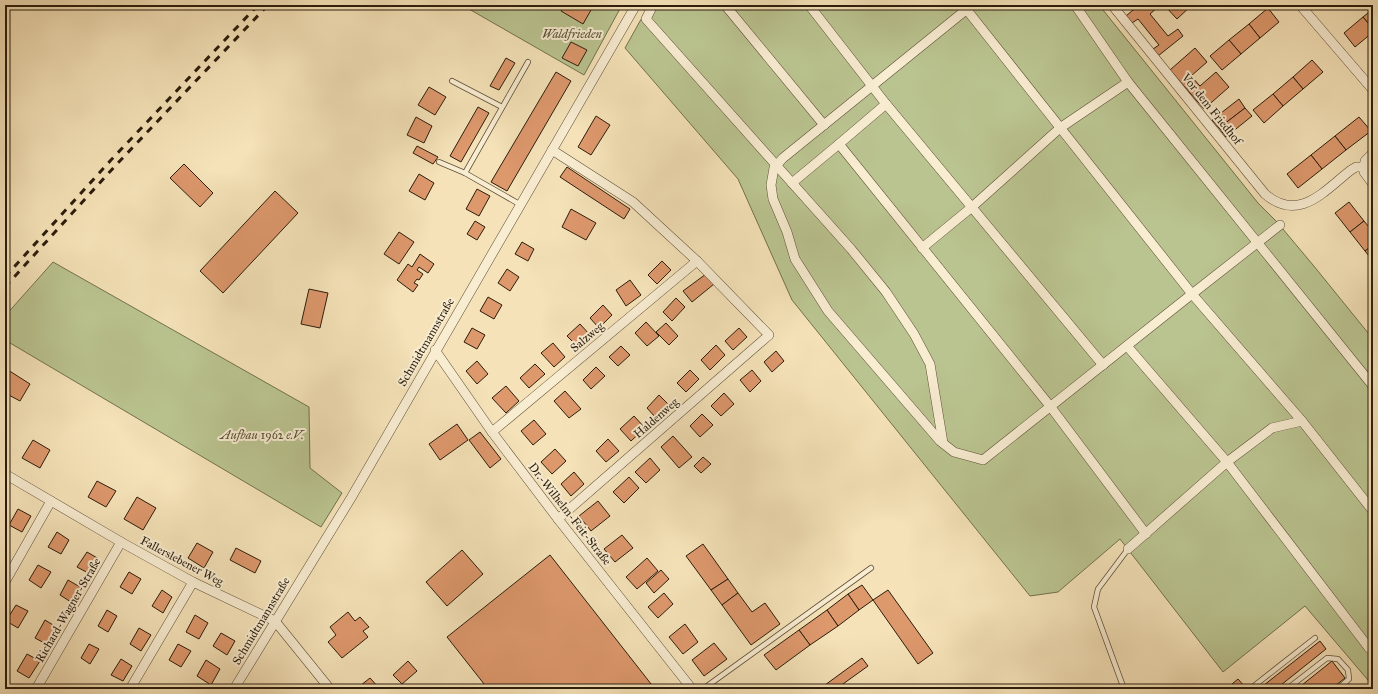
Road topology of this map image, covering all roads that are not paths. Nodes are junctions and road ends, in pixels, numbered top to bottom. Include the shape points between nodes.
1 (636, 5) edge
2 (653, 5) edge
3 (725, 5) edge
4 (809, 5) edge
5 (1075, 5) edge
6 (1112, 5) edge
7 (1300, 5) edge
8 (967, 6) edge
9 (528, 62) dead end
10 (452, 81) dead end
11 (1128, 82) junction
12 (873, 86) junction
13 (1373, 90) edge
14 (886, 104) junction
15 (502, 108) junction
16 (824, 125) junction
17 (1060, 128) junction
18 (839, 144) junction
19 (552, 150) junction
20 (1373, 153) edge
21 (439, 162) dead end
22 (776, 165) junction
23 (1364, 167) junction
24 (465, 173) junction
25 (792, 183) junction
26 (1373, 184) edge
27 (521, 205) junction
28 (972, 207) junction
29 (1280, 225) dead end
30 (1258, 242) junction
31 (922, 248) junction
32 (697, 261) junction
33 (1192, 294) junction
34 (1127, 346) junction
35 (436, 350) junction
36 (1103, 364) junction
37 (1373, 386) edge
38 (1050, 406) junction
39 (1302, 421) junction
40 (492, 432) junction
41 (943, 443) junction
42 (1227, 462) junction
43 (5, 474) edge
44 (52, 501) junction
45 (1373, 511) edge
46 (558, 519) junction
47 (1146, 534) junction
48 (121, 542) junction
49 (1128, 550) joint
50 (871, 568) dead end
51 (5, 582) edge
52 (193, 582) junction
53 (276, 621) junction
54 (1315, 638) dead end
55 (1373, 645) edge
56 (36, 689) edge
57 (130, 689) edge
58 (234, 689) edge
59 (330, 689) edge
60 (692, 689) edge
61 (703, 689) edge
62 (1124, 689) edge
63 (1250, 689) edge
64 (1287, 689) edge
65 (1338, 689) edge

1 - 19 street, Schmidtmannstraße
2 - 22 street via 646,19
3 - 16 street
4 - 12 street
5 - 11 street
6 - 23 street, Vor dem Friedhof via 1266,194 1280,205 1297,207 1306,204 1351,170
7 - 13 street
8 - 12 street
8 - 17 street
9 - 15 lane
10 - 15 lane
11 - 17 street
11 - 30 street
12 - 14 street
12 - 16 street
14 - 18 street
14 - 28 street
15 - 24 lane
16 - 22 street
17 - 28 street
17 - 33 street
18 - 25 street
18 - 31 street
19 - 27 street, Schmidtmannstraße
19 - 32 street via 633,202
20 - 23 street via 1365,161
21 - 24 lane
22 - 25 street
22 - 41 street via 771,185 773,199 795,260 828,311
23 - 26 street via 1364,172
24 - 27 lane
25 - 41 street via 886,292 914,334 930,364
27 - 35 street, Schmidtmannstraße
28 - 31 street
28 - 36 street
29 - 30 street
30 - 33 street
30 - 37 street
31 - 38 street
32 - 40 street, Salzweg
32 - 46 street, Haldenweg via 769,335
33 - 34 street
33 - 39 street
34 - 36 street
34 - 42 street
35 - 40 street, Dr.-Wilhelm-Feit-Straße
35 - 53 street, Schmidtmannstraße via 351,498
36 - 38 street
38 - 41 street via 983,460 954,452
38 - 47 street
39 - 42 street via 1272,428
39 - 45 street
40 - 46 street, Dr.-Wilhelm-Feit-Straße
42 - 47 street
42 - 55 street via 1369,648
43 - 44 street, Fallerslebener Weg
44 - 48 street, Fallerslebener Weg
44 - 51 street
46 - 60 street, Dr.-Wilhelm-Feit-Straße
47 - 49 street
48 - 52 street, Fallerslebener Weg
48 - 56 street, Richard-Wagner-Straße
49 - 62 lane via 1098,589 1094,607
50 - 61 lane
52 - 53 street, Fallerslebener Weg
52 - 57 street
53 - 58 street, Schmidtmannstraße
53 - 59 street, Fallerslebener Weg
54 - 63 lane
64 - 65 lane via 1327,658 1338,659 1348,670 1349,679

